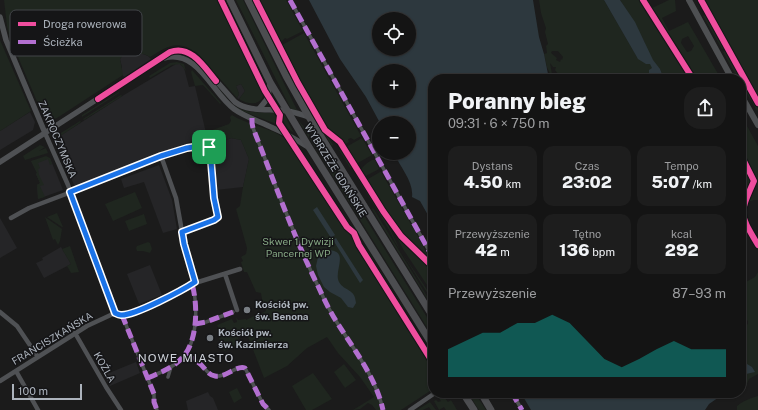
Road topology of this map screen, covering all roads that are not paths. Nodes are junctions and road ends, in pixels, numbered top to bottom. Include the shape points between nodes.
1 (230, 0) edge
2 (248, 0) edge
3 (290, 0) edge
4 (689, 0) edge
5 (0, 17) edge
6 (10, 49) edge
7 (13, 56) edge
8 (162, 58) junction
9 (729, 74) edge
10 (270, 82) junction
11 (746, 104) edge
12 (259, 109) junction
13 (287, 111) junction
14 (309, 117) junction
15 (252, 118) junction
16 (758, 125) edge
17 (46, 133) junction
18 (309, 147) junction
19 (161, 156) junction
20 (0, 162) edge
21 (70, 192) junction
22 (12, 218) dead end
23 (182, 232) junction
24 (428, 249) edge
25 (240, 269) dead end
26 (225, 274) junction
27 (194, 283) junction
28 (428, 309) edge
29 (235, 311) joint
30 (0, 312) edge
31 (115, 313) junction
32 (122, 315) junction
33 (195, 324) junction
34 (75, 333) junction
35 (428, 338) edge
36 (185, 355) junction
37 (38, 357) junction
38 (170, 367) junction
39 (16, 371) junction
40 (168, 377) dead end
41 (148, 378) junction
42 (0, 381) edge
43 (428, 398) edge
44 (466, 398) edge
45 (484, 398) edge
46 (515, 398) edge
47 (38, 410) edge
48 (121, 410) edge
49 (158, 410) edge
50 (269, 410) edge
51 (383, 410) edge
52 (410, 410) edge
53 (474, 410) edge
54 (491, 410) edge
55 (522, 410) edge

1 - 10 main road, WYBRZEŻE GDAŃSKIE
2 - 14 main road, WYBRZEŻE GDAŃSKIE
3 - 24 street
4 - 9 main road
5 - 6 street, ZAKROCZYMSKA
7 - 17 street, ZAKROCZYMSKA
8 - 12 street via 175,50 190,54 235,102 244,108
8 - 15 street via 177,56 186,59 197,67 233,109
8 - 17 street
10 - 12 street via 268,98
10 - 13 main road, WYBRZEŻE GDAŃSKIE
11 - 16 main road
12 - 13 street
13 - 14 street
13 - 18 main road, WYBRZEŻE GDAŃSKIE
14 - 28 main road, WYBRZEŻE GDAŃSKIE
15 - 18 street via 286,133
15 - 51 street via 265,157 315,280 335,319 366,368 380,397
17 - 20 street
17 - 21 street, ZAKROCZYMSKA
18 - 35 main road, WYBRZEŻE GDAŃSKIE
19 - 21 street
19 - 23 street via 176,198
19 - 23 street via 187,148 207,146 218,217
21 - 22 street
21 - 31 street, ZAKROCZYMSKA
23 - 27 street
25 - 26 street
26 - 27 street
26 - 29 street
27 - 32 street via 165,299
27 - 33 street
29 - 33 street
30 - 37 street via 17,326
31 - 32 street
31 - 34 street, FRANCISZKAŃSKA
32 - 41 street
33 - 36 street
34 - 37 street, FRANCISZKAŃSKA
34 - 48 street, KOŹLA
36 - 38 street
36 - 50 street via 198,362 212,376 245,368 263,404
37 - 39 street, FRANCISZKAŃSKA
38 - 40 street
38 - 41 street
39 - 42 street, FRANCISZKAŃSKA
39 - 47 street
41 - 49 street
43 - 52 street
44 - 53 main road
45 - 54 main road
46 - 55 street

